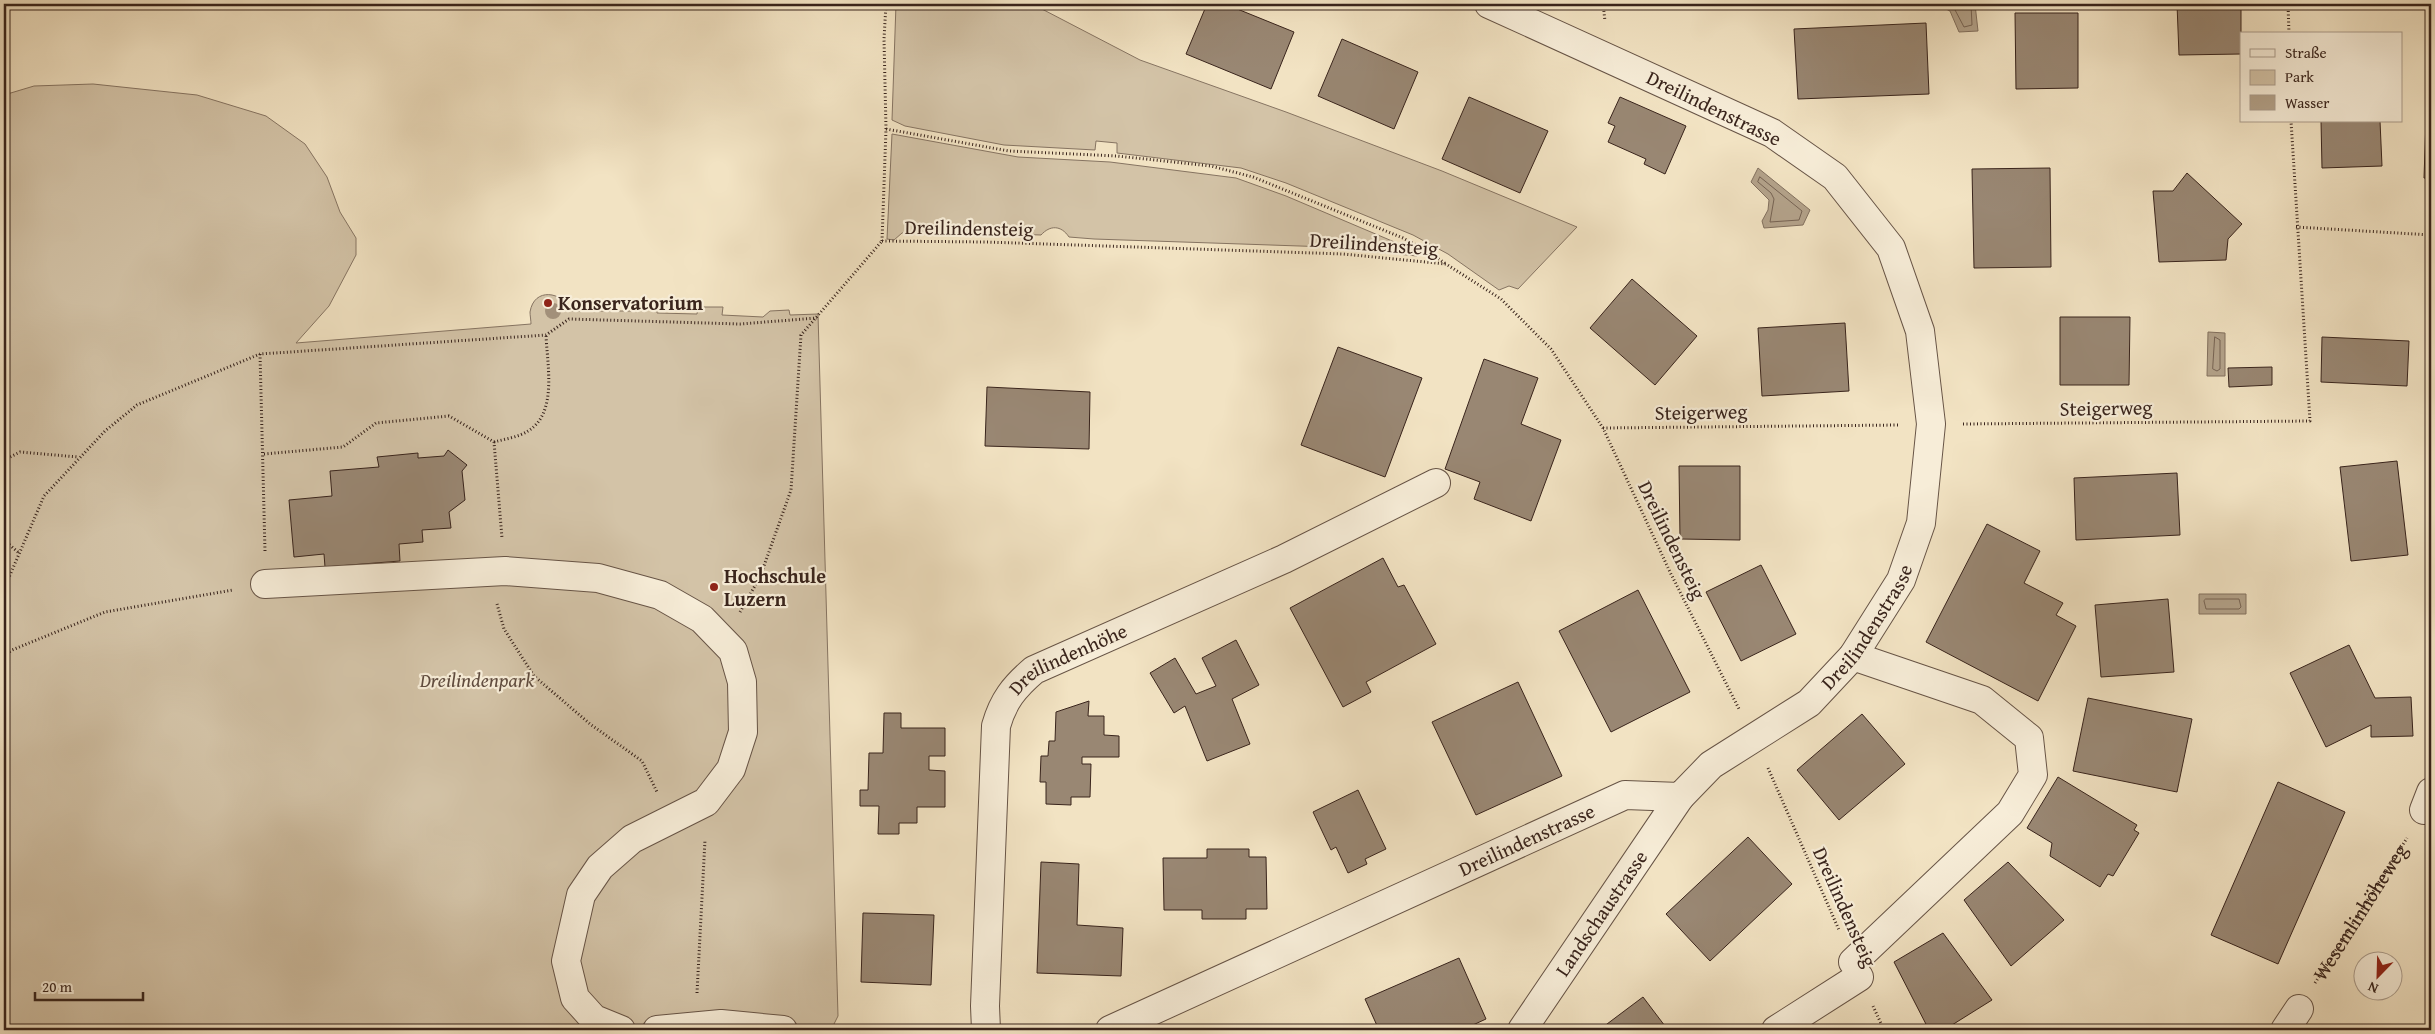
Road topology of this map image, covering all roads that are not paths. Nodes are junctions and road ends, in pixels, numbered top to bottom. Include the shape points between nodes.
1 (1489, 4) edge
2 (1436, 483) dead end
3 (265, 584) road end
4 (1853, 656) junction
5 (1680, 797) junction
6 (621, 1030) edge
7 (657, 1030) edge
8 (783, 1030) edge
9 (986, 1030) edge
10 (1110, 1030) edge
11 (1522, 1030) edge
12 (1776, 1030) edge

1 - 4 street, Dreilindenstrasse via 1772,132 1834,177 1890,248 1920,331 1931,424 1921,523 1901,580
2 - 9 street, Dreilindenhöhe via 1284,558 1034,670 1015,686 1002,705 996,726
3 - 6 street via 505,571 598,578 660,596 702,619 733,651 742,682 743,732 731,769 706,802 632,839 600,867 581,895 566,961 575,998 594,1019
4 - 5 street, Dreilindenstrasse via 1809,703 1711,765
4 - 12 street via 1982,700 2029,738 2033,775 2010,812 1856,969
5 - 10 street, Dreilindenstrasse via 1625,794
5 - 11 street, Landschaustrasse
7 - 8 street via 721,1024

